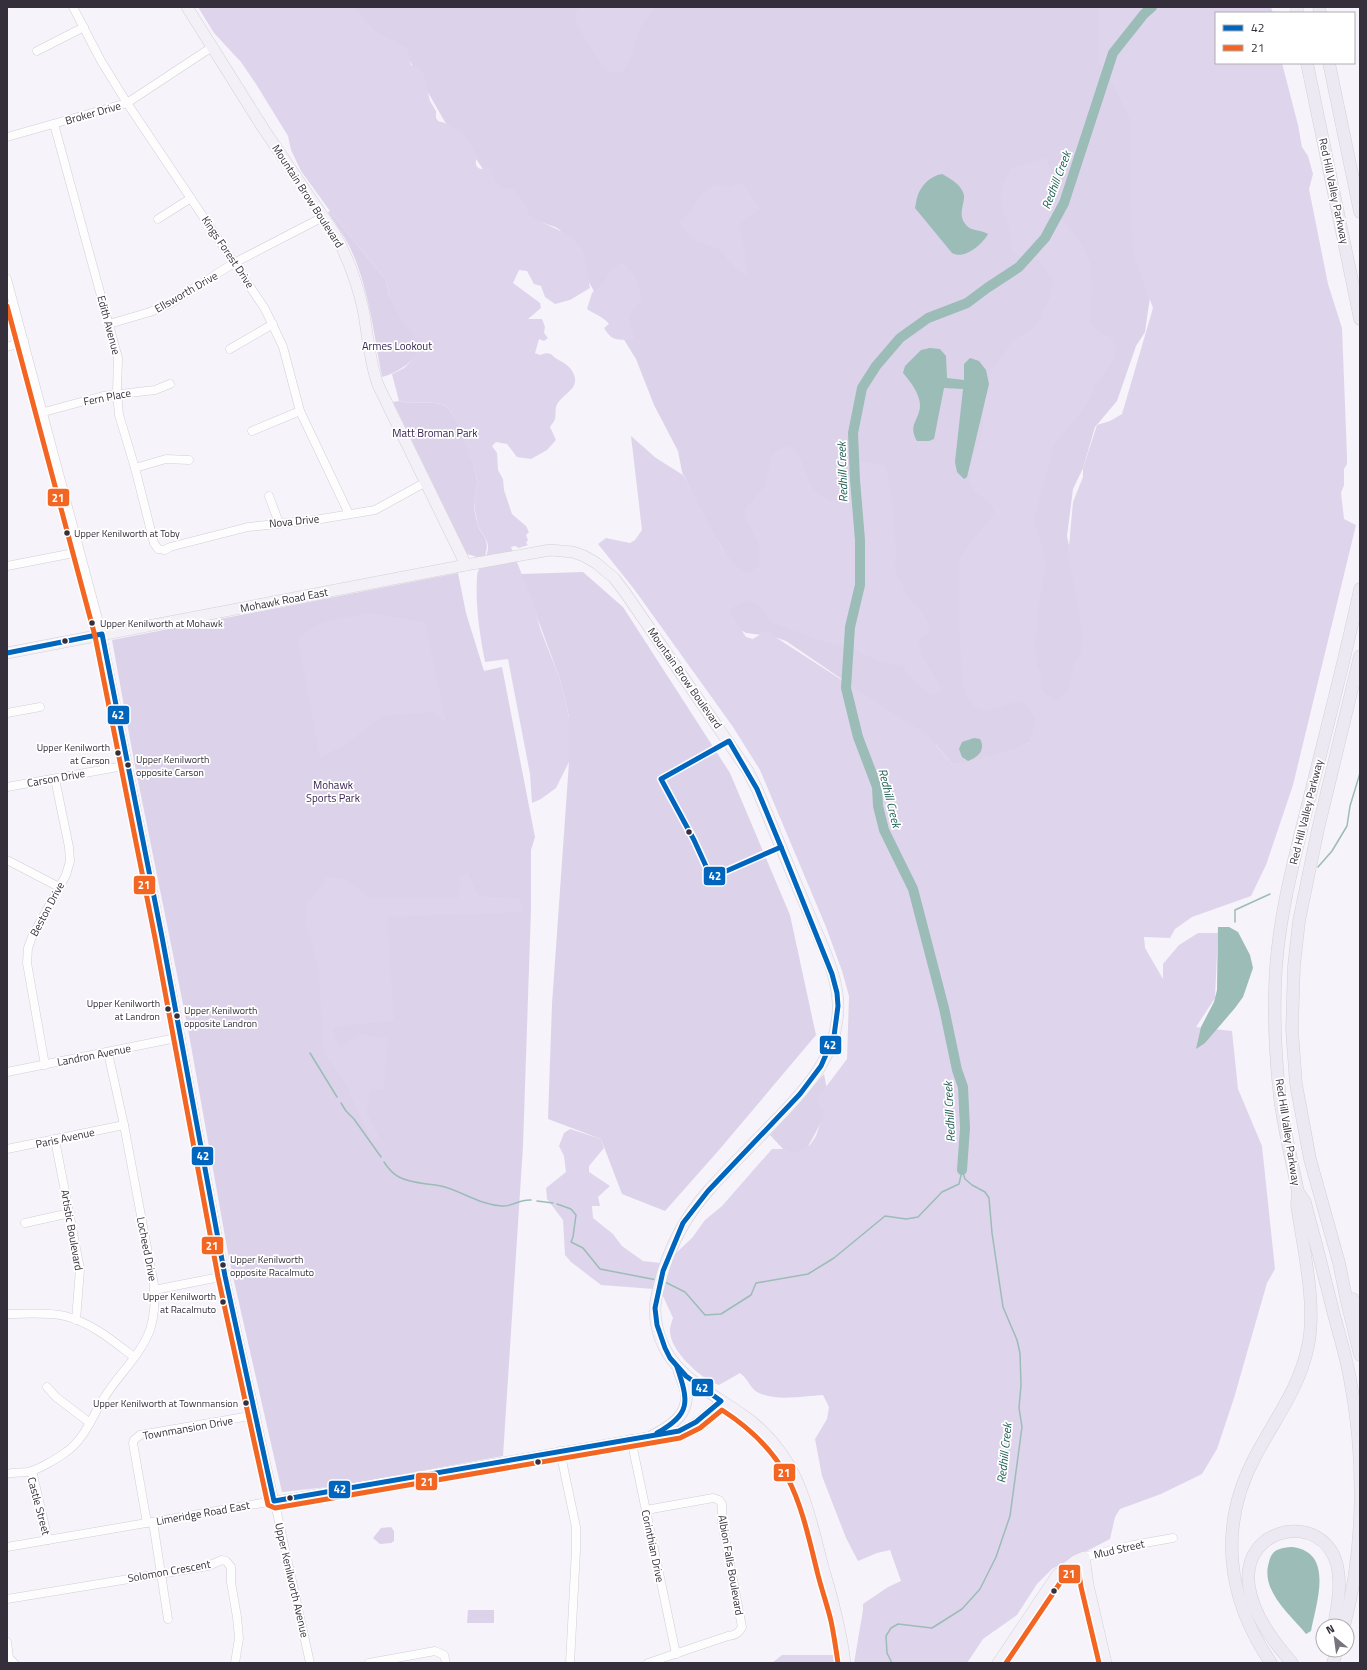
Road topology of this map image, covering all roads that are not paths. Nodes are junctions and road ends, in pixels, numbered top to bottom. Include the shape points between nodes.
1 (73, 7) edge
2 (187, 7) edge
3 (84, 27) junction
4 (212, 47) junction
5 (38, 51) dead end
6 (1307, 64) edge
7 (1329, 64) edge
8 (127, 103) junction
9 (54, 124) junction
10 (7, 137) edge
11 (191, 198) junction
12 (1360, 212) edge
13 (323, 217) junction
14 (158, 219) dead end
15 (235, 263) junction
16 (7, 279) edge
17 (1360, 319) edge
18 (109, 324) junction
19 (273, 324) junction
20 (24, 341) junction
21 (7, 347) edge
22 (230, 349) dead end
23 (170, 384) dead end
24 (118, 393) junction
25 (300, 411) junction
26 (44, 412) junction
27 (252, 431) dead end
28 (189, 460) dead end
29 (135, 468) junction
30 (426, 482) junction
31 (268, 496) dead end
32 (349, 514) junction
33 (279, 523) junction
34 (158, 549) joint
35 (79, 552) junction
36 (466, 565) junction
37 (7, 566) edge
38 (1360, 589) edge
39 (102, 634) junction
40 (7, 653) edge
41 (1360, 656) edge
42 (40, 707) dead end
43 (7, 713) edge
44 (129, 765) junction
45 (55, 779) junction
46 (7, 788) edge
47 (7, 860) edge
48 (59, 887) junction
49 (182, 1037) junction
50 (108, 1052) junction
51 (45, 1065) junction
52 (7, 1072) edge
53 (124, 1125) junction
54 (55, 1140) junction
55 (7, 1149) edge
56 (1298, 1192) junction
57 (70, 1213) junction
58 (25, 1223) dead end
59 (1339, 1263) junction
60 (225, 1276) junction
61 (154, 1290) junction
62 (7, 1314) edge
63 (1360, 1319) edge
64 (76, 1320) junction
65 (1360, 1355) edge
66 (134, 1357) junction
67 (677, 1367) junction
68 (47, 1387) dead end
69 (721, 1401) junction
70 (256, 1415) junction
71 (90, 1423) junction
72 (652, 1436) junction
73 (631, 1439) junction
74 (560, 1451) junction
75 (30, 1472) junction
76 (7, 1474) edge
77 (274, 1501) junction
78 (646, 1510) junction
79 (150, 1523) junction
80 (1173, 1538) dead end
81 (48, 1540) junction
82 (7, 1547) edge
83 (1084, 1558) junction
84 (161, 1574) junction
85 (1088, 1585) junction
86 (1046, 1590) junction
87 (1238, 1592) junction
88 (7, 1599) edge
89 (1335, 1618) edge
90 (1346, 1618) edge
91 (168, 1619) dead end
92 (7, 1642) edge
93 (676, 1654) junction
94 (14, 1663) edge
95 (235, 1663) edge
96 (310, 1663) edge
97 (369, 1663) edge
98 (446, 1663) edge
99 (570, 1663) edge
100 (648, 1663) edge
101 (845, 1663) edge
102 (998, 1663) edge
103 (1106, 1663) edge
104 (1271, 1663) edge
105 (1284, 1663) edge
106 (1292, 1663) edge

1 - 3 street, Kings Forest Drive
2 - 4 main road, Mountain Brow Boulevard
3 - 5 street
3 - 8 street, Kings Forest Drive
4 - 8 street, Broker Drive
4 - 13 main road, Mountain Brow Boulevard
6 - 17 highway, Red Hill Valley Parkway
7 - 12 highway, Red Hill Valley Parkway
8 - 9 street, Broker Drive
8 - 11 street, Kings Forest Drive
9 - 10 street, Broker Drive
9 - 18 street, Edith Avenue
11 - 14 street
11 - 15 street, Kings Forest Drive
13 - 15 street, Ellsworth Drive
13 - 30 main road, Mountain Brow Boulevard via 341,246 356,281 376,379
15 - 18 street, Ellsworth Drive via 168,304
15 - 19 street, Kings Forest Drive
16 - 20 street, Upper Kenilworth Avenue
18 - 24 street, Edith Avenue via 118,358
19 - 22 street
19 - 25 street, Kings Forest Drive via 284,347
20 - 21 street
20 - 26 street, Upper Kenilworth Avenue
23 - 24 street, Fern Place via 155,390
24 - 26 street, Fern Place
24 - 29 street, Edith Avenue via 119,415
25 - 27 street
25 - 32 street, Kings Forest Drive
26 - 35 street, Upper Kenilworth Avenue
28 - 29 street via 166,459
29 - 34 street, Edith Avenue via 154,543
30 - 32 street, Nova Drive via 375,510
30 - 36 main road, Mountain Brow Boulevard
31 - 33 street
32 - 33 street, Nova Drive
33 - 34 street, Nova Drive via 248,527 165,550
35 - 37 street
35 - 39 street, Upper Kenilworth Avenue
36 - 39 main road, Mohawk Road East
36 - 67 main road, Mountain Brow Boulevard via 562,550 584,556 604,569 624,591 748,770 813,924 837,993 834,1036 821,1066 800,1094 708,1191 683,1223 667,1259 655,1308 662,1340
38 - 56 highway, Red Hill Valley Parkway via 1286,896 1275,989 1276,1046 1283,1118
39 - 40 main road, Mohawk Road East
39 - 44 street, Upper Kenilworth Avenue
41 - 59 highway, Red Hill Valley Parkway via 1318,829 1299,921 1294,966 1292,1030 1296,1084 1310,1159
42 - 43 street
44 - 45 street, Carson Drive
44 - 49 street, Upper Kenilworth Avenue
45 - 46 street, Carson Drive
45 - 48 street, Beston Drive via 70,854 68,868
47 - 48 street
48 - 51 street, Beston Drive via 32,937 27,955
49 - 50 street, Landron Avenue
49 - 60 street, Upper Kenilworth Avenue
50 - 51 street, Landron Avenue
50 - 53 street, Locheed Drive
51 - 52 street, Landron Avenue
53 - 54 street, Paris Avenue
53 - 61 street, Locheed Drive
54 - 55 street, Paris Avenue
54 - 57 street, Artistic Boulevard
56 - 87 highway via 1297,1205 1311,1308 1308,1346 1291,1395 1244,1478 1236,1503 1232,1520 1232,1556
56 - 90 highway, Red Hill Valley Parkway via 1307,1208 1334,1311 1350,1379 1357,1430 1360,1474 1359,1527
57 - 58 street
57 - 64 street, Artistic Boulevard via 80,1269
59 - 63 highway
59 - 65 highway, Red Hill Valley Parkway
60 - 61 street
60 - 70 street, Upper Kenilworth Avenue
61 - 66 street, Locheed Drive via 155,1307 150,1329
62 - 64 street via 51,1315
64 - 66 street via 90,1326
66 - 71 street, Locheed Drive via 104,1398
67 - 69 main road, Mountain Brow Boulevard via 691,1381
67 - 72 main road via 686,1391 684,1410 672,1423
68 - 71 street
69 - 72 street, Limeridge Road East via 690,1427
69 - 101 main road, Mountain Brow Boulevard via 744,1415 768,1437 784,1456 795,1476 832,1593
70 - 77 street, Upper Kenilworth Avenue
70 - 79 street, Townmansion Drive via 140,1435 134,1440
71 - 75 street, Locheed Drive via 77,1443 66,1452
72 - 73 street, Limeridge Road East
73 - 74 street, Limeridge Road East
73 - 78 street, Corinthian Drive
74 - 77 street, Limeridge Road East
74 - 99 street via 576,1527
75 - 76 street, Locheed Drive
75 - 81 street, Castle Street via 33,1475
77 - 79 street, Limeridge Road East
77 - 96 street, Upper Kenilworth Avenue
78 - 93 street, Corinthian Drive
78 - 93 street, Albion Falls Boulevard via 712,1498 720,1500 722,1504 722,1522 742,1627 734,1635
79 - 81 street, Limeridge Road East
79 - 84 street
80 - 83 street, Mud Street
81 - 82 street, Limeridge Road East
83 - 85 main road
83 - 86 main road, Mud Street via 1062,1570
84 - 88 street, Solomon Crescent
84 - 91 street
84 - 95 street, Solomon Crescent via 208,1566 222,1560 229,1563 238,1617 239,1638
85 - 86 main road via 1078,1574 1072,1573 1058,1579
85 - 103 main road
86 - 102 main road, Mud Street
87 - 104 highway via 1251,1627
87 - 105 highway via 1245,1600 1267,1642
89 - 106 highway via 1339,1573 1329,1549 1317,1537 1303,1532 1281,1533 1261,1544 1249,1567 1249,1586 1256,1611
92 - 94 street via 10,1658
93 - 100 street, Albion Falls Boulevard
97 - 98 street via 435,1651 444,1656

